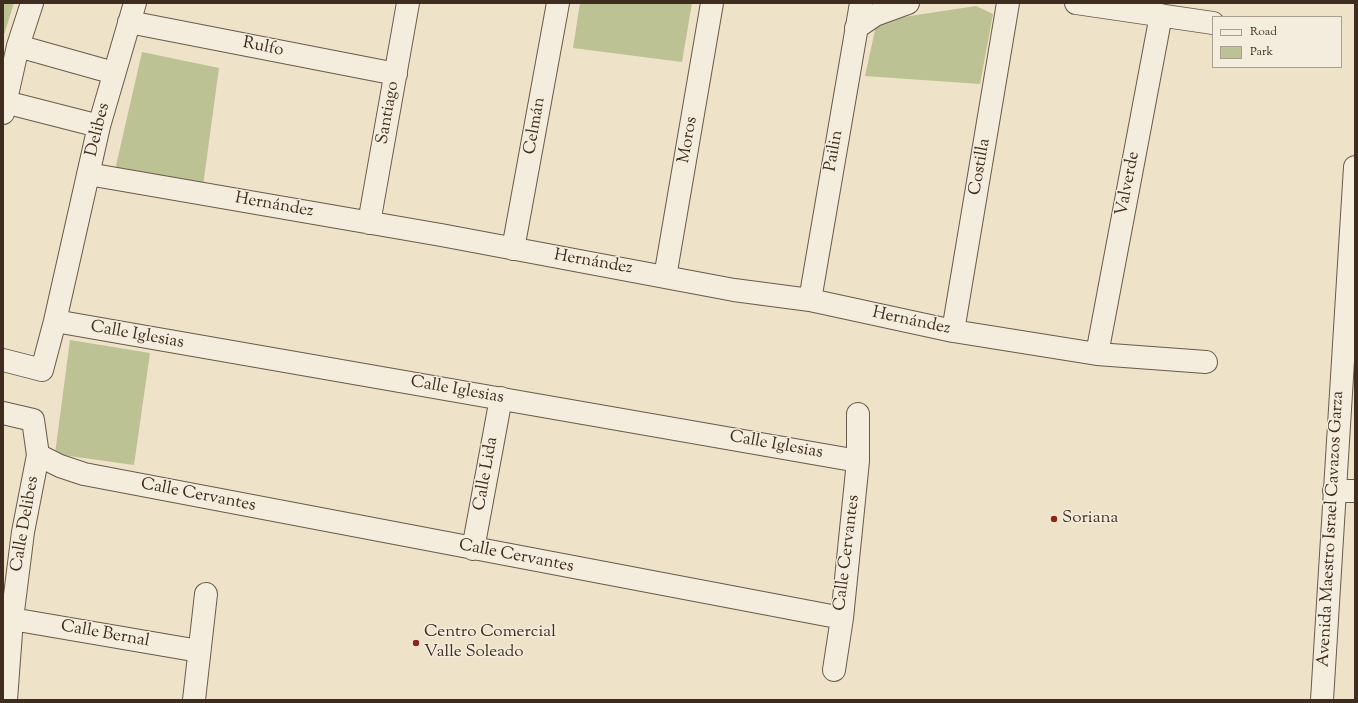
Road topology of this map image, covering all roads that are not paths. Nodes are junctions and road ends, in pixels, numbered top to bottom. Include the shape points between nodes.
1 (32, 3) edge
2 (408, 3) edge
3 (558, 3) edge
4 (712, 3) edge
5 (861, 3) edge
6 (908, 3) edge
7 (1008, 3) edge
8 (1076, 3) edge
9 (132, 12) edge
10 (1161, 15) junction
11 (1212, 22) edge
12 (856, 28) junction
13 (18, 46) junction
14 (114, 73) junction
15 (396, 74) junction
16 (4, 107) edge
17 (99, 126) junction
18 (1355, 167) edge
19 (88, 174) junction
20 (369, 222) junction
21 (513, 249) junction
22 (665, 277) junction
23 (810, 300) junction
24 (55, 321) junction
25 (953, 331) junction
26 (1097, 354) junction
27 (3, 360) edge
28 (1206, 362) dead end
29 (501, 398) junction
30 (3, 413) edge
31 (858, 414) dead end
32 (38, 455) junction
33 (858, 460) junction
34 (1344, 491) edge
35 (474, 549) junction
36 (206, 594) dead end
37 (842, 618) junction
38 (12, 620) junction
39 (199, 651) junction
40 (834, 670) dead end
41 (6, 700) edge
42 (194, 700) edge
43 (1322, 700) edge

1 - 13 street
2 - 15 street, Santiago
3 - 21 street, Celmán
4 - 22 street, Moros
5 - 12 street, Pailin
6 - 12 street via 875,15
7 - 25 street, Costilla
8 - 10 street
9 - 14 street, Delibes
9 - 15 street, Rulfo
10 - 11 street
10 - 26 street, Valverde
12 - 23 street, Pailin
13 - 14 street
13 - 16 street
14 - 17 street, Delibes
15 - 20 street, Santiago
16 - 17 street
17 - 19 street, Delibes
18 - 34 street, Avenida Maestro Israel Cavazos Garza
19 - 20 street, Hernández
19 - 24 street, Delibes
20 - 21 street, Hernández
21 - 22 street, Hernández
22 - 23 street, Hernández via 734,290
23 - 25 street, Hernández
24 - 27 street via 42,370
24 - 29 street, Calle Iglesias
25 - 26 street, Hernández
26 - 28 street, Hernández
29 - 33 street, Calle Iglesias
29 - 35 street, Calle Lida
30 - 32 street, Calle Delibes via 33,420
31 - 33 street, Calle Cervantes
32 - 35 street, Calle Cervantes via 84,474
32 - 38 street, Calle Delibes via 23,532
33 - 37 street, Calle Cervantes
34 - 43 street, Avenida Maestro Israel Cavazos Garza
35 - 37 street, Calle Cervantes
36 - 39 street
37 - 40 street
38 - 39 street, Calle Bernal
38 - 41 street, Calle Delibes
39 - 42 street

